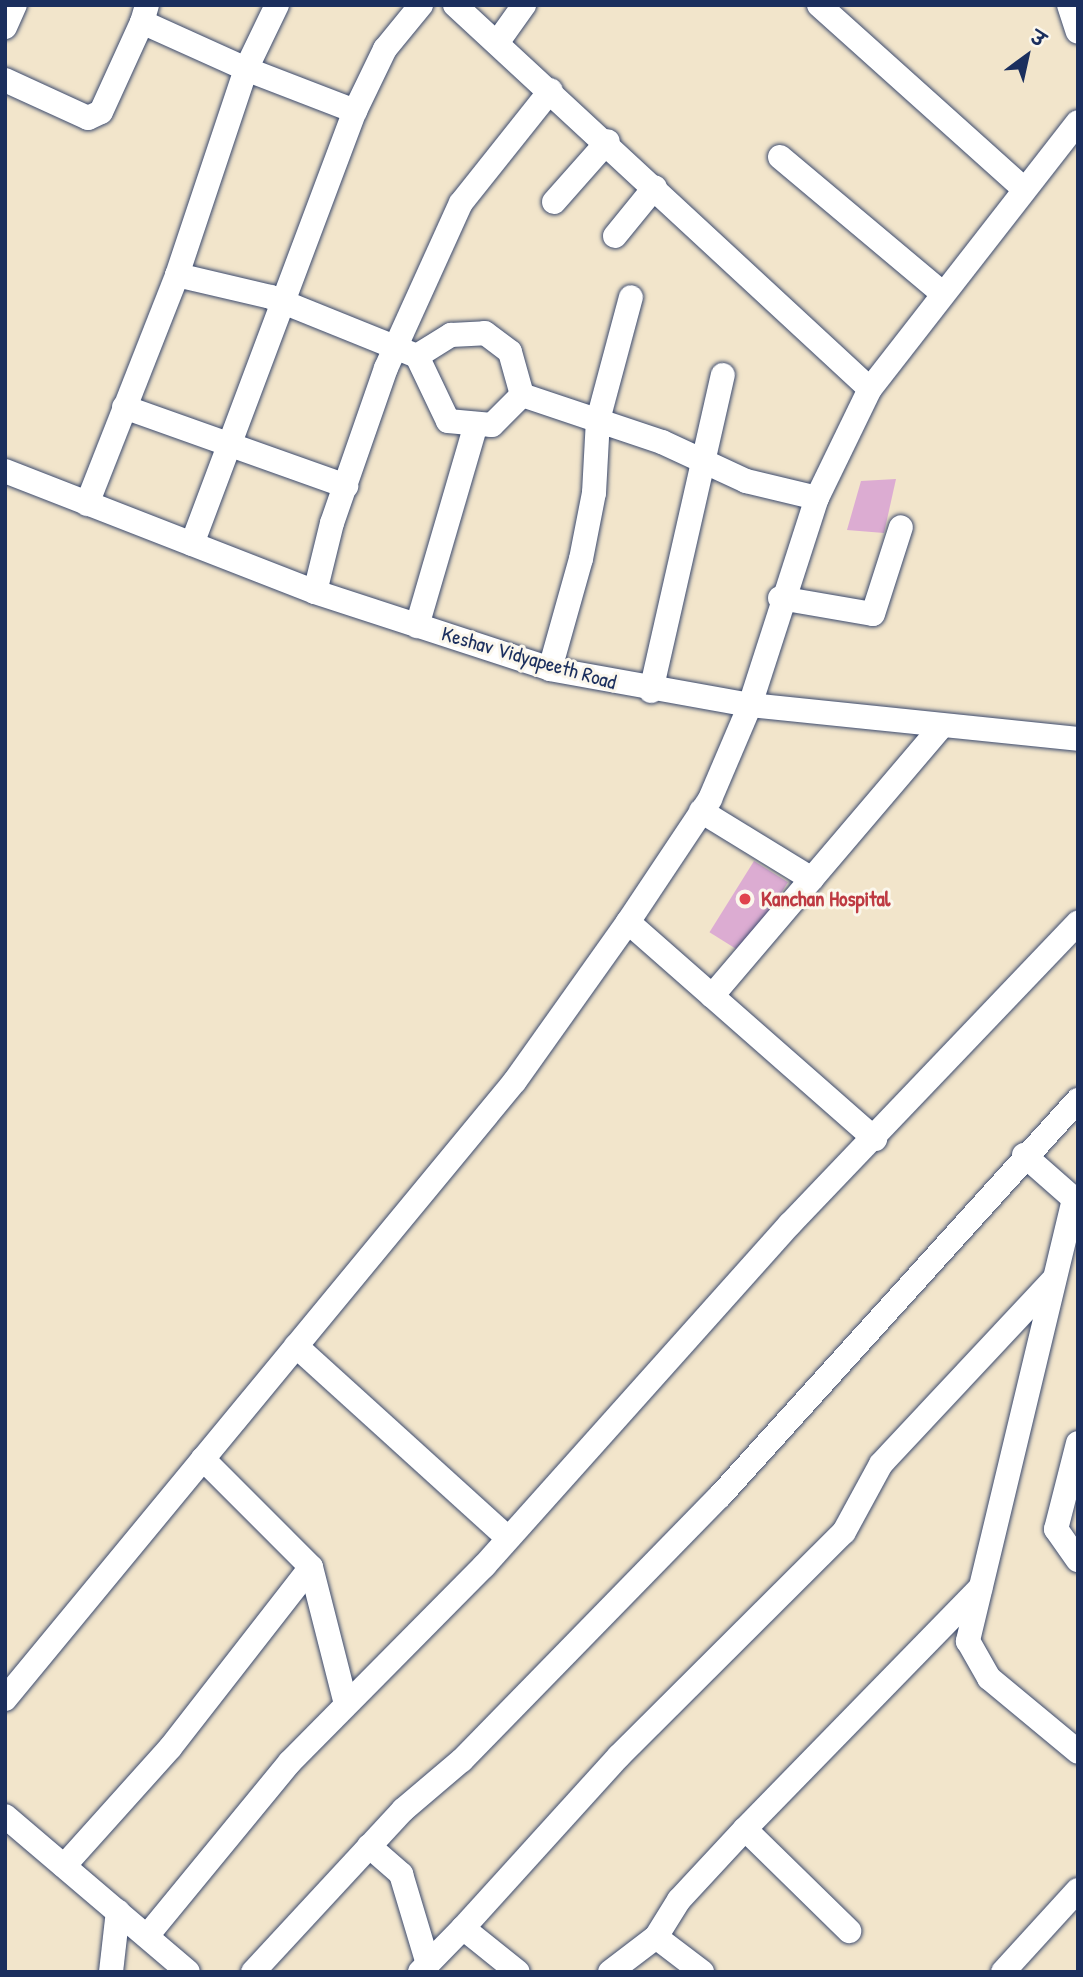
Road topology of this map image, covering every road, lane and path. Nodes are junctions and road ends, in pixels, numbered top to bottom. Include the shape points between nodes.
1 (15, 5) edge
2 (277, 5) edge
3 (421, 5) edge
4 (455, 5) edge
5 (524, 5) edge
6 (819, 5) edge
7 (1069, 5) edge
8 (145, 13) edge
9 (5, 27) edge
10 (1078, 32) edge
11 (497, 43) junction
12 (246, 69) junction
13 (5, 80) edge
14 (551, 90) junction
15 (355, 111) junction
16 (1078, 122) edge
17 (608, 141) junction
18 (780, 157) dead end
19 (655, 187) junction
20 (1022, 187) junction
21 (554, 202) dead end
22 (615, 236) dead end
23 (177, 275) junction
24 (942, 293) junction
25 (631, 297) dead end
26 (285, 303) junction
27 (406, 351) junction
28 (723, 375) dead end
29 (870, 389) junction
30 (522, 395) junction
31 (124, 407) junction
32 (598, 420) junction
33 (476, 424) junction
34 (230, 445) junction
35 (706, 463) junction
36 (5, 471) edge
37 (346, 486) junction
38 (817, 498) junction
39 (87, 504) junction
40 (901, 527) dead end
41 (192, 544) junction
42 (315, 592) junction
43 (780, 598) junction
44 (418, 626) junction
45 (550, 668) junction
46 (651, 691) junction
47 (750, 705) junction
48 (942, 726) junction
49 (1078, 739) edge
50 (701, 811) junction
51 (812, 879) junction
52 (628, 922) junction
53 (1078, 923) edge
54 (712, 996) junction
55 (1078, 1100) edge
56 (875, 1139) junction
57 (1024, 1155) junction
58 (1053, 1280) junction
59 (296, 1346) junction
60 (1078, 1443) edge
61 (203, 1460) junction
62 (508, 1538) junction
63 (1078, 1560) edge
64 (311, 1567) junction
65 (980, 1588) junction
66 (5, 1699) edge
67 (346, 1704) junction
68 (1078, 1752) edge
69 (5, 1816) edge
70 (745, 1829) junction
71 (369, 1846) junction
72 (64, 1866) junction
73 (1078, 1889) edge
74 (118, 1911) junction
75 (463, 1928) junction
76 (849, 1931) dead end
77 (147, 1936) junction
78 (656, 1937) junction
79 (424, 1968) edge
80 (111, 1972) edge
81 (188, 1972) edge
82 (253, 1972) edge
83 (518, 1972) edge
84 (610, 1972) edge
85 (702, 1972) edge
86 (1003, 1972) edge

1 - 9 street
2 - 12 street
3 - 15 street via 385,49
4 - 11 street
5 - 11 street
6 - 20 street
7 - 10 street
8 - 12 street
8 - 13 street via 101,112 88,118
11 - 14 street
12 - 15 street
12 - 23 street
14 - 17 street
14 - 27 street via 461,203
15 - 26 street
16 - 20 street
17 - 19 street
17 - 21 street
18 - 24 street
19 - 22 street
19 - 29 street
20 - 24 street
23 - 26 street
23 - 31 street
24 - 29 street
25 - 32 street
26 - 27 street
26 - 34 street
27 - 30 street via 452,335 485,333 510,352
27 - 33 street via 448,421
27 - 37 street
28 - 35 street
29 - 38 street
30 - 32 street
30 - 33 street via 492,425
31 - 34 street
31 - 39 street
32 - 35 street
32 - 45 street via 594,493
33 - 44 street
34 - 37 street
34 - 41 street
35 - 38 street
35 - 46 street via 681,544
36 - 39 street, Keshav Vidyapeeth Road
37 - 42 street
38 - 43 street
39 - 41 street, Keshav Vidyapeeth Road
40 - 43 street via 873,614
41 - 42 street, Keshav Vidyapeeth Road
42 - 44 street, Keshav Vidyapeeth Road
43 - 47 street
44 - 45 street, Keshav Vidyapeeth Road
45 - 46 street, Keshav Vidyapeeth Road
46 - 47 street, Keshav Vidyapeeth Road
47 - 48 street, Keshav Vidyapeeth Road
47 - 50 street
48 - 49 street, Keshav Vidyapeeth Road
48 - 51 street
50 - 51 street
50 - 52 street
51 - 54 street
52 - 54 street
52 - 59 street via 515,1081
53 - 56 street
54 - 56 street
55 - 57 street
56 - 62 street via 790,1224
57 - 58 street via 1074,1199
57 - 71 street via 720,1496
58 - 65 street
58 - 75 street via 881,1464 844,1532 619,1756
59 - 61 street
59 - 62 street
60 - 63 street via 1056,1529
61 - 64 street
61 - 66 street
62 - 67 street
64 - 67 street
64 - 72 street via 170,1748
65 - 68 street via 968,1641 989,1678
65 - 70 street
67 - 77 street
69 - 72 street
70 - 76 street
70 - 78 street via 679,1900
71 - 79 street via 401,1874
71 - 82 street
72 - 74 street
73 - 86 street
74 - 77 street
74 - 80 street
75 - 79 street
75 - 83 street
77 - 81 street
78 - 84 street
78 - 85 street

